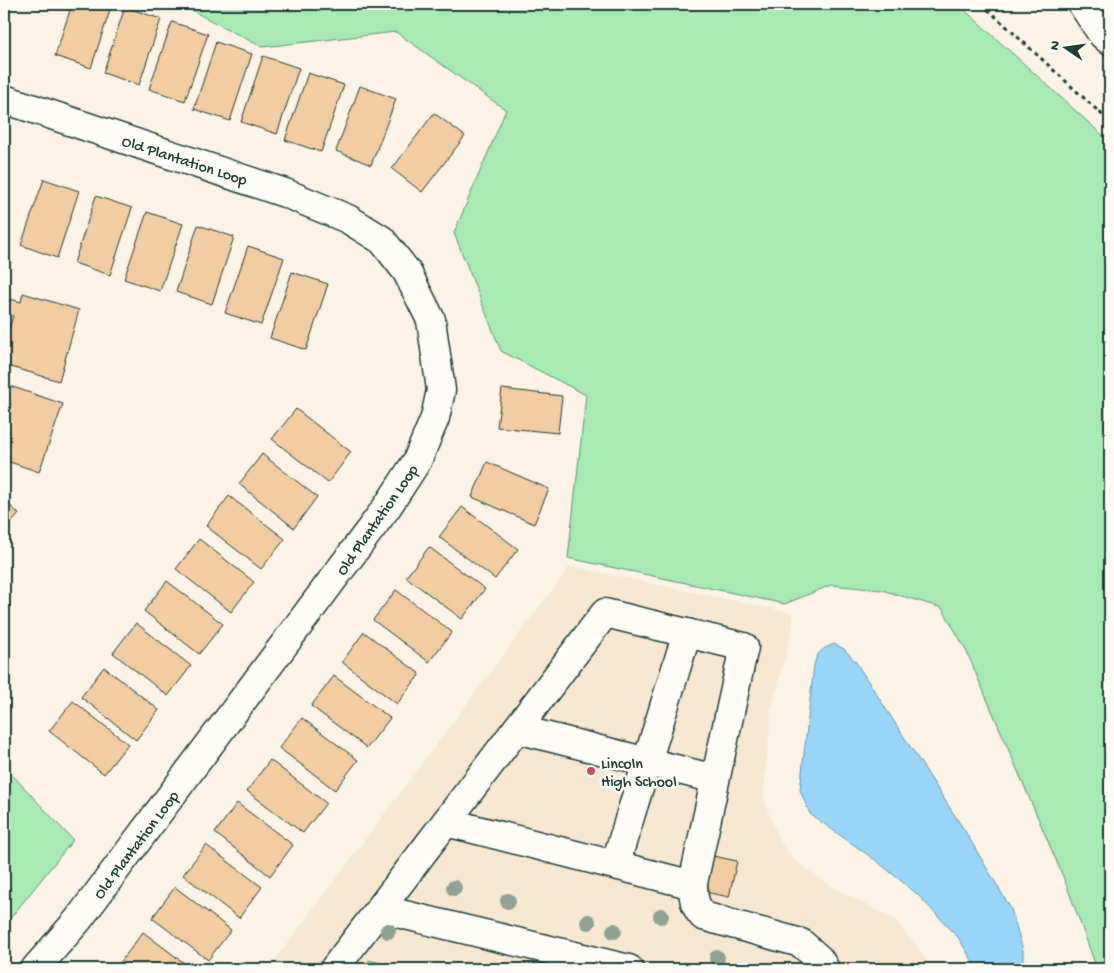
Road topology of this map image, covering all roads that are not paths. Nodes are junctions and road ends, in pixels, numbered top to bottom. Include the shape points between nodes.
1 (1082, 4) edge
2 (1110, 41) edge
3 (4, 99) edge
4 (686, 633) junction
5 (517, 728) junction
6 (646, 762) junction
7 (715, 780) junction
8 (446, 822) junction
9 (615, 865) junction
10 (692, 885) junction
11 (380, 909) junction
12 (35, 969) edge
13 (334, 969) edge
14 (629, 969) edge
15 (825, 969) edge

1 - 2 street
3 - 12 street, Old Plantation Loop via 285,193 348,219 382,240 407,272 431,320 441,390 436,418 417,461 387,507 78,920
4 - 5 street via 605,613
4 - 6 street
4 - 7 street via 744,647
5 - 6 street
5 - 8 street
6 - 7 street
6 - 9 street
7 - 10 street
8 - 9 street
8 - 11 street
9 - 10 street
10 - 15 street via 696,909 703,916 801,943
11 - 13 street
11 - 14 street

